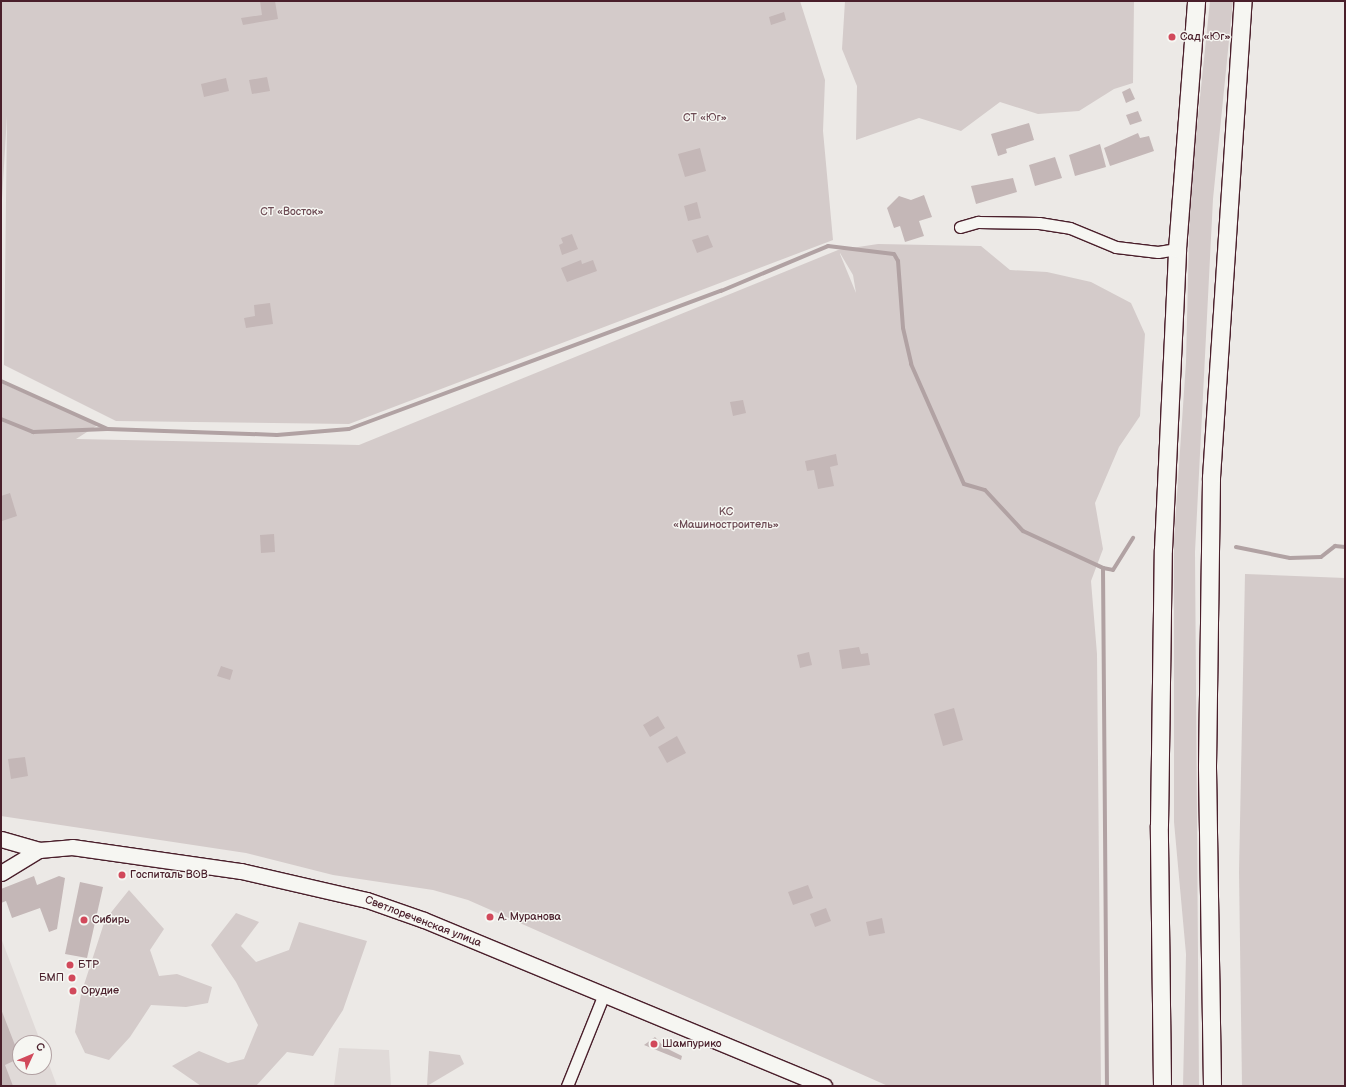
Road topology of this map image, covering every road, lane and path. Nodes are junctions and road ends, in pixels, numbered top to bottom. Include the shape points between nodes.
1 (1196, 1) edge
2 (1243, 1) edge
3 (960, 227) dead end
4 (1177, 249) junction
5 (1, 839) edge
6 (39, 850) junction
7 (1, 873) edge
8 (604, 994) junction
9 (567, 1086) edge
10 (824, 1086) edge
11 (1162, 1086) edge
12 (1212, 1086) edge

1 - 4 main road
2 - 12 main road via 1211,477 1208,766
3 - 4 street via 978,222 1039,223 1070,228 1116,247 1158,252
4 - 11 main road via 1163,549 1159,825
5 - 6 main road, Светлореченская улица
6 - 7 main road
6 - 8 main road, Светлореченская улица via 72,847 125,853 241,871 342,893 424,920
8 - 9 street
8 - 10 main road, Светлореченская улица

